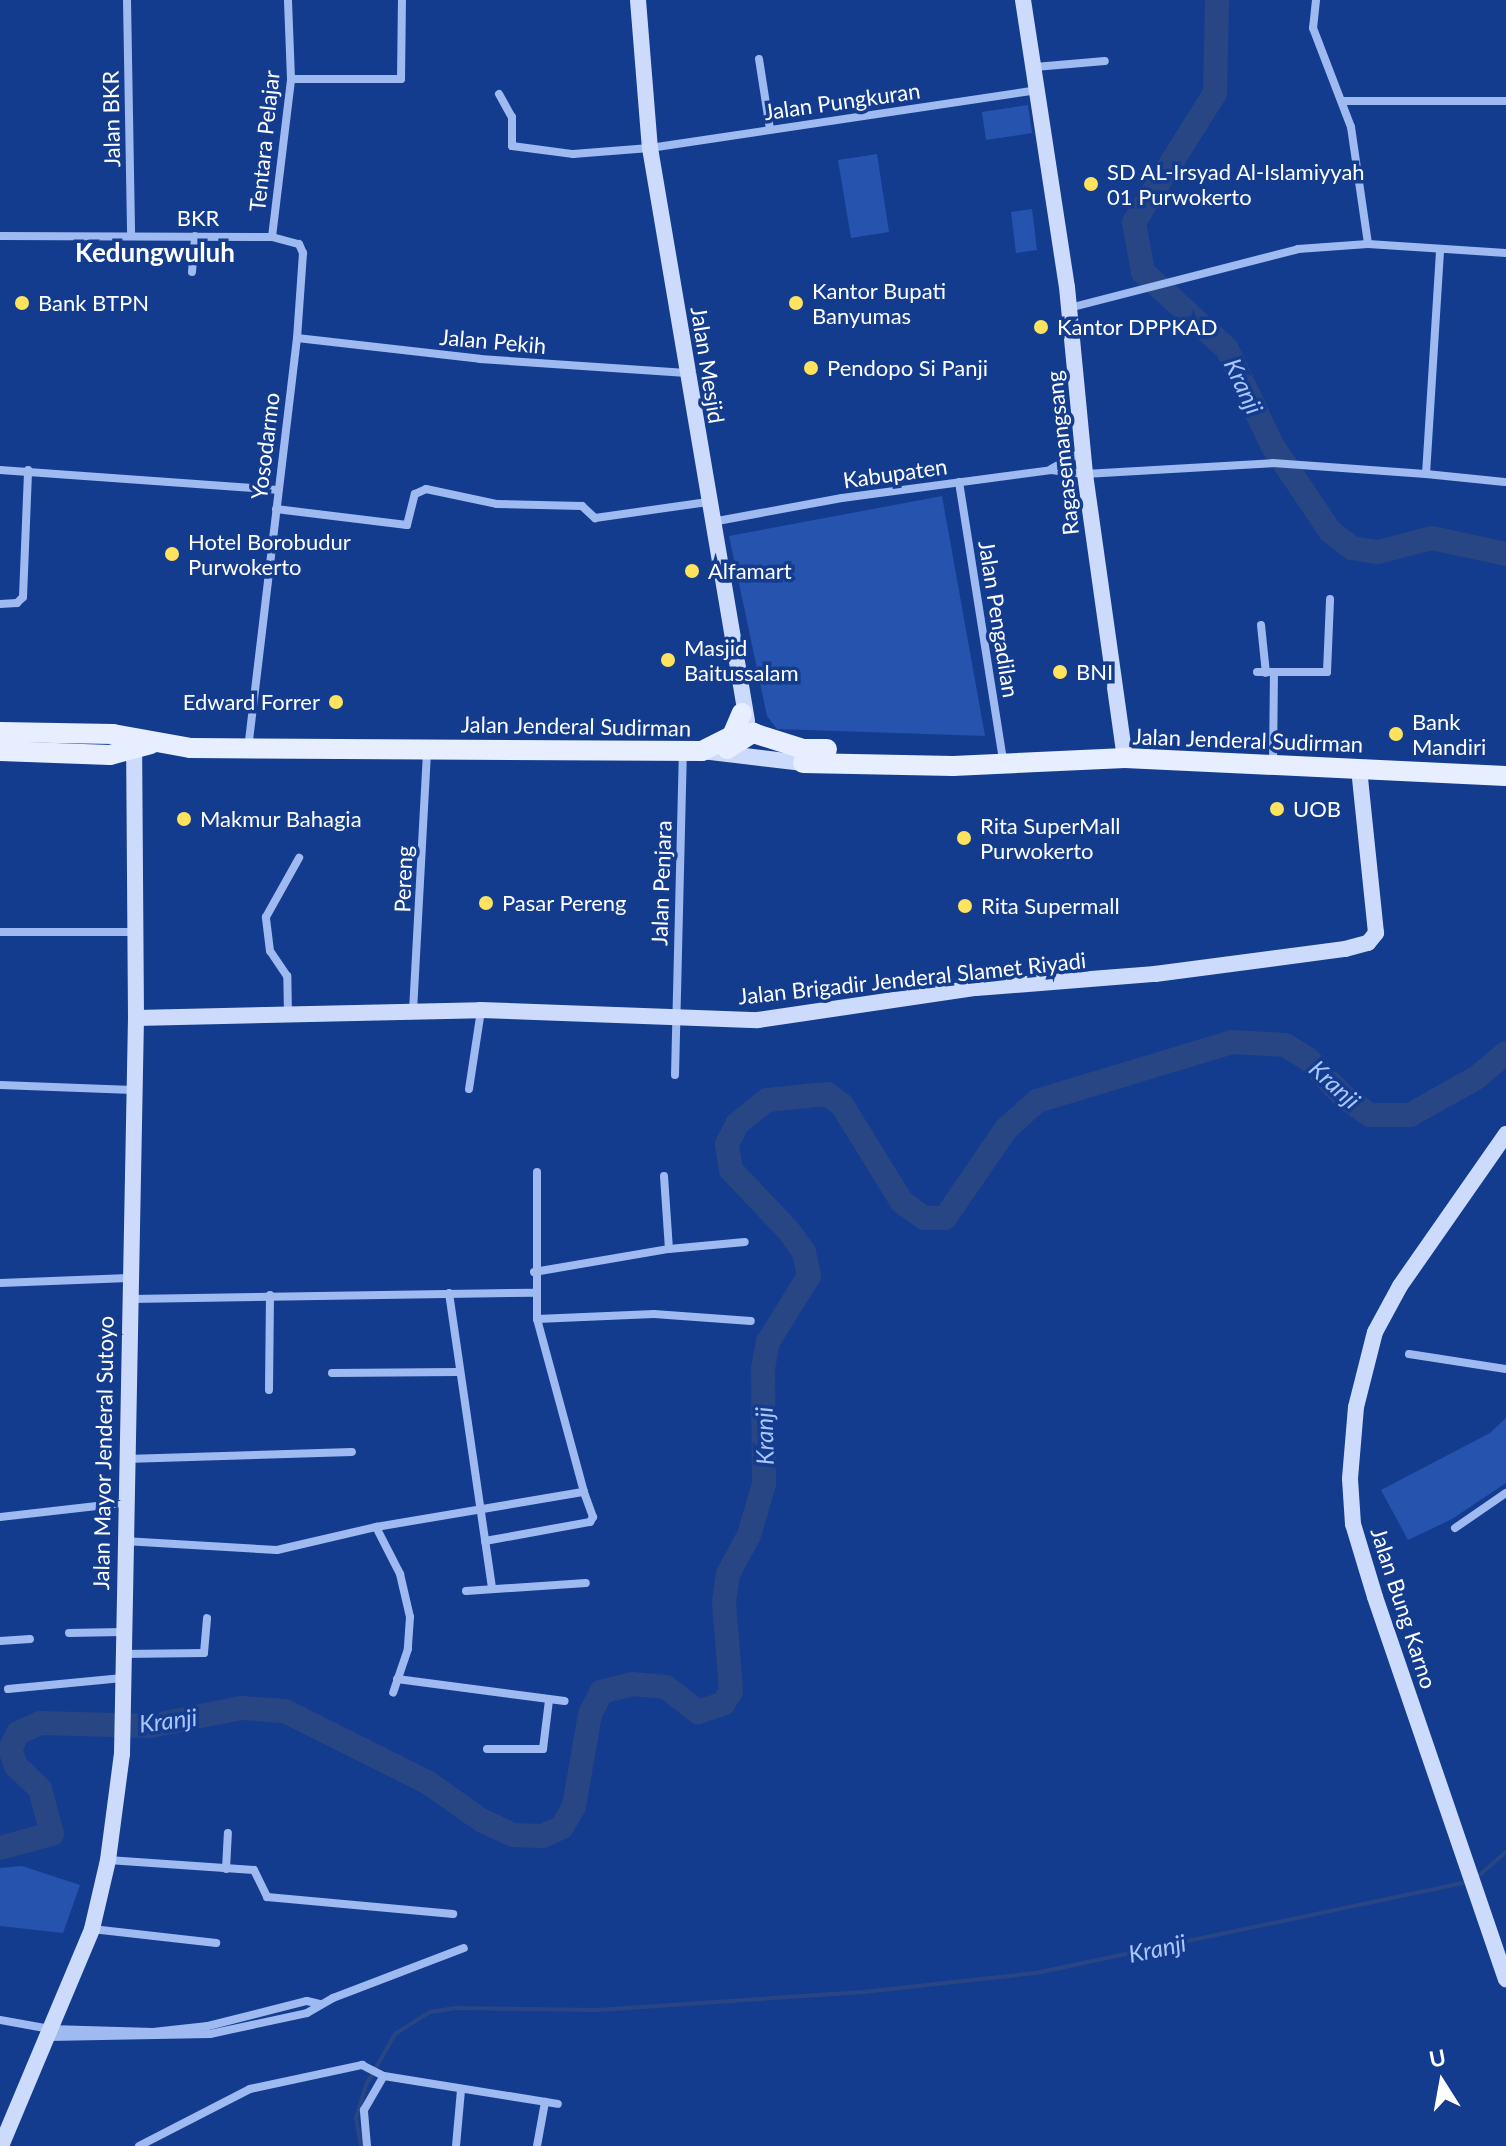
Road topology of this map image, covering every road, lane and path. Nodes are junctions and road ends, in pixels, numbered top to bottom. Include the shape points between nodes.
1 (127, 0) edge
2 (288, 0) edge
3 (402, 0) edge
4 (638, 0) edge
5 (1023, 0) edge
6 (1316, 0) edge
7 (759, 59) dead end
8 (1105, 61) dead end
9 (1035, 67) junction
10 (291, 79) junction
11 (1039, 90) junction
12 (499, 94) dead end
13 (1343, 101) junction
14 (1506, 101) edge
15 (770, 129) junction
16 (650, 148) junction
17 (0, 236) edge
18 (131, 236) junction
19 (195, 236) junction
20 (272, 237) junction
21 (1368, 244) junction
22 (1440, 249) junction
23 (1506, 253) edge
24 (192, 272) dead end
25 (1069, 308) junction
26 (297, 338) junction
27 (687, 373) junction
28 (1083, 451) junction
29 (0, 470) edge
30 (28, 470) junction
31 (1051, 470) junction
32 (1085, 474) junction
33 (1426, 474) junction
34 (959, 482) junction
35 (1505, 482) edge
36 (277, 490) junction
37 (708, 502) junction
38 (276, 509) junction
39 (712, 522) junction
40 (1330, 599) dead end
41 (0, 604) edge
42 (1261, 625) dead end
43 (1266, 673) junction
44 (742, 713) junction
45 (0, 732) edge
46 (753, 733) junction
47 (141, 744) junction
48 (248, 748) junction
49 (427, 748) junction
50 (697, 750) junction
51 (0, 751) edge
52 (1125, 758) junction
53 (996, 761) junction
54 (803, 763) joint
55 (1273, 765) junction
56 (1359, 768) junction
57 (1506, 776) edge
58 (299, 858) dead end
59 (0, 932) edge
60 (134, 932) junction
61 (481, 1010) junction
62 (413, 1011) junction
63 (288, 1015) junction
64 (674, 1017) junction
65 (136, 1018) junction
66 (675, 1075) dead end
67 (0, 1085) edge
68 (469, 1089) dead end
69 (133, 1090) junction
70 (1506, 1134) edge
71 (537, 1172) dead end
72 (664, 1176) dead end
73 (745, 1242) dead end
74 (669, 1249) junction
75 (534, 1272) junction
76 (129, 1278) junction
77 (0, 1283) edge
78 (449, 1293) junction
79 (535, 1293) junction
80 (270, 1295) junction
81 (128, 1299) junction
82 (537, 1319) junction
83 (751, 1321) dead end
84 (1409, 1354) dead end
85 (1506, 1369) edge
86 (458, 1372) junction
87 (332, 1373) dead end
88 (269, 1390) dead end
89 (352, 1452) dead end
90 (126, 1459) junction
91 (584, 1492) junction
92 (1506, 1493) edge
93 (123, 1503) junction
94 (480, 1508) junction
95 (0, 1517) edge
96 (376, 1527) junction
97 (1455, 1528) dead end
98 (123, 1541) junction
99 (485, 1541) junction
100 (586, 1583) dead end
101 (492, 1588) junction
102 (466, 1591) dead end
103 (207, 1618) dead end
104 (122, 1632) junction
105 (69, 1633) dead end
106 (30, 1639) dead end
107 (0, 1641) edge
108 (122, 1654) junction
109 (397, 1679) junction
110 (122, 1680) junction
111 (8, 1689) dead end
112 (393, 1693) dead end
113 (549, 1700) junction
114 (565, 1701) dead end
115 (487, 1749) dead end
116 (228, 1833) dead end
117 (108, 1860) junction
118 (226, 1869) junction
119 (453, 1914) dead end
120 (92, 1929) junction
121 (216, 1943) dead end
122 (464, 1948) dead end
123 (1506, 1979) edge
124 (0, 2020) edge
125 (48, 2033) junction
126 (382, 2075) junction
127 (461, 2090) junction
128 (545, 2102) junction
129 (558, 2104) dead end
130 (1, 2146) edge
131 (139, 2146) edge
132 (367, 2146) edge
133 (456, 2146) edge
134 (537, 2146) edge

1 - 18 street, Jalan BKR
2 - 10 street, Tentara Pelajar
3 - 10 street via 401,79
4 - 16 main road, Jalan Mesjid
5 - 9 main road, Ragasemangsang
6 - 13 street via 1314,34
7 - 15 street
8 - 9 street
9 - 11 main road, Ragasemangsang
10 - 20 street, Tentara Pelajar
11 - 15 street, Jalan Pungkuran
11 - 25 main road, Ragasemangsang
12 - 16 street, Jalan Pungkuran via 512,117 515,148 573,154
13 - 14 street
13 - 21 street
15 - 16 street, Jalan Pungkuran
16 - 27 main road, Jalan Mesjid
17 - 18 street, BKR
18 - 19 street, BKR
19 - 20 street, BKR
19 - 24 street
20 - 26 street via 292,240 303,253
21 - 22 street
21 - 25 street via 1298,249
22 - 23 street
22 - 33 street
25 - 28 main road, Ragasemangsang
26 - 27 street, Jalan Pekih via 480,359
26 - 36 street, Yosodarmo
27 - 37 main road, Jalan Mesjid
28 - 31 street
28 - 32 main road, Ragasemangsang
29 - 30 street
30 - 36 street
30 - 41 street via 23,597
31 - 32 street, Kabupaten
31 - 34 street, Kabupaten
32 - 33 street, Kabupaten via 1273,463
32 - 52 main road, Ragasemangsang
33 - 35 street, Kabupaten
34 - 39 street, Kabupaten
34 - 53 street, Jalan Pengadilan
36 - 38 street, Yosodarmo
37 - 38 street via 595,518 582,506 497,504 426,489 415,494 407,525
37 - 39 main road, Jalan Mesjid
38 - 48 street, Yosodarmo
39 - 44 main road, Jalan Mesjid
40 - 43 street via 1327,672
42 - 43 street
43 - 55 street
44 - 46 main road, Jalan Mesjid
44 - 50 main road via 732,736
45 - 47 main road via 113,734
46 - 50 main road, Jalan Jenderal Sudirman via 727,749
46 - 53 main road, Jalan Jenderal Sudirman via 803,749 973,753
47 - 48 main road, Jalan Jenderal Sudirman
47 - 51 main road via 110,755
47 - 60 main road, Jalan Mayor Jenderal Sutoyo
48 - 49 main road, Jalan Jenderal Sudirman
49 - 50 main road, Jalan Jenderal Sudirman
49 - 62 street, Pereng
50 - 54 main road
50 - 64 street, Jalan Penjara
52 - 53 main road, Jalan Jenderal Sudirman
52 - 55 main road, Jalan Jenderal Sudirman
53 - 54 main road, Jalan Jenderal Sudirman via 953,766
55 - 56 main road, Jalan Jenderal Sudirman
56 - 57 main road, Jalan Jenderal Sudirman
56 - 64 main road, Jalan Brigadir Jenderal Slamet Riyadi via 1376,933 1368,943 1155,974 976,988 758,1020
58 - 63 street via 266,917 266,941 287,976
59 - 60 street
60 - 65 main road, Jalan Mayor Jenderal Sutoyo
61 - 62 main road, Jalan Brigadir Jenderal Slamet Riyadi
61 - 64 main road, Jalan Brigadir Jenderal Slamet Riyadi
61 - 68 street
62 - 63 main road, Jalan Brigadir Jenderal Slamet Riyadi
63 - 65 main road, Jalan Brigadir Jenderal Slamet Riyadi
64 - 66 street, Jalan Penjara
65 - 69 main road, Jalan Mayor Jenderal Sutoyo
67 - 69 street
69 - 76 main road, Jalan Mayor Jenderal Sutoyo
70 - 123 main road, Jalan Bung Karno via 1400,1286 1375,1332 1356,1407 1350,1479 1353,1524 1375,1597
71 - 75 street
72 - 74 street
73 - 74 street
74 - 75 street
75 - 79 street
76 - 77 street
76 - 81 main road, Jalan Mayor Jenderal Sutoyo
78 - 79 street
78 - 80 street
78 - 86 street
79 - 82 street
80 - 81 street
80 - 88 street
81 - 90 main road, Jalan Mayor Jenderal Sutoyo
82 - 83 street via 654,1314
82 - 91 street
84 - 85 street
86 - 87 street
86 - 94 street
89 - 90 street
90 - 93 main road, Jalan Mayor Jenderal Sutoyo
91 - 94 street
91 - 99 street via 590,1522
92 - 97 street
93 - 95 street
93 - 98 main road, Jalan Mayor Jenderal Sutoyo
94 - 96 street
94 - 99 street
96 - 98 street via 277,1550
96 - 109 street via 400,1574 410,1617 408,1649
98 - 104 main road, Jalan Mayor Jenderal Sutoyo
99 - 101 street
100 - 101 street
101 - 102 street
103 - 108 street via 204,1653
104 - 105 street
104 - 108 main road, Jalan Mayor Jenderal Sutoyo
106 - 107 street
108 - 110 main road, Jalan Mayor Jenderal Sutoyo
109 - 112 street
109 - 113 street
110 - 111 street
110 - 117 main road, Jalan Mayor Jenderal Sutoyo via 122,1754
113 - 114 street
113 - 115 street via 543,1749
116 - 118 street
117 - 118 street
117 - 120 main road, Jalan Mayor Jenderal Sutoyo
118 - 119 street via 258,1871 267,1897
120 - 121 street
120 - 125 main road, Jalan Mayor Jenderal Sutoyo
122 - 125 street via 307,2013 210,2034 154,2039
124 - 125 street
125 - 130 main road, Jalan Mayor Jenderal Sutoyo
126 - 127 street
126 - 131 street via 362,2065 250,2089
126 - 132 street via 364,2110
127 - 128 street
127 - 133 street
128 - 129 street
128 - 134 street

